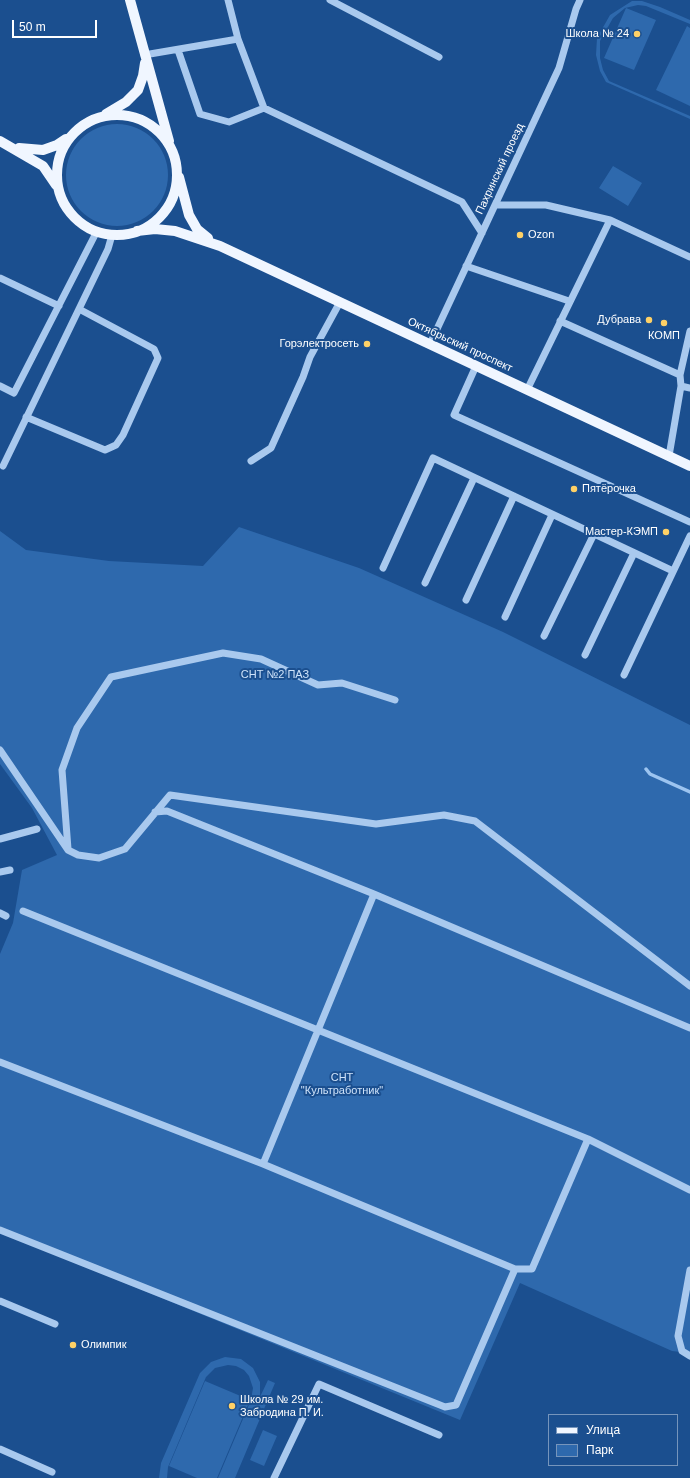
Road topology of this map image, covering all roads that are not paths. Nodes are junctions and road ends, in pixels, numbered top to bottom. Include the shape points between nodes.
1 (130, 0) edge
2 (228, 0) edge
3 (330, 0) edge
4 (580, 0) edge
5 (238, 39) junction
6 (178, 50) junction
7 (144, 55) junction
8 (440, 57) dead end
9 (264, 108) junction
10 (96, 118) junction
11 (77, 130) junction
12 (4, 143) edge
13 (173, 154) junction
14 (176, 165) junction
15 (60, 194) junction
16 (495, 205) junction
17 (610, 220) junction
18 (97, 231) junction
19 (137, 231) junction
20 (482, 233) junction
21 (112, 234) junction
22 (220, 246) junction
23 (690, 257) edge
24 (466, 266) junction
25 (0, 278) edge
26 (569, 301) junction
27 (340, 302) junction
28 (59, 306) junction
29 (79, 309) junction
30 (560, 321) junction
31 (690, 331) edge
32 (430, 344) junction
33 (476, 366) junction
34 (680, 375) junction
35 (0, 386) edge
36 (681, 386) junction
37 (690, 388) edge
38 (527, 390) junction
39 (26, 417) junction
40 (669, 456) junction
41 (251, 461) dead end
42 (2, 466) dead end
43 (690, 466) edge
44 (474, 478) junction
45 (514, 496) junction
46 (552, 515) junction
47 (690, 522) edge
48 (594, 534) junction
49 (690, 536) edge
50 (634, 553) junction
51 (383, 568) dead end
52 (673, 571) junction
53 (425, 583) dead end
54 (466, 600) dead end
55 (505, 617) dead end
56 (544, 636) dead end
57 (585, 655) dead end
58 (624, 674) dead end
59 (395, 700) dead end
60 (0, 750) edge
61 (155, 812) junction
62 (37, 828) dead end
63 (0, 839) edge
64 (68, 850) junction
65 (10, 870) dead end
66 (0, 872) edge
67 (374, 894) junction
68 (23, 911) dead end
69 (690, 986) edge
70 (690, 1028) edge
71 (319, 1030) junction
72 (0, 1062) edge
73 (588, 1139) junction
74 (263, 1164) junction
75 (690, 1190) edge
76 (0, 1230) edge
77 (515, 1270) junction
78 (690, 1270) edge
79 (0, 1301) edge
80 (55, 1324) dead end
81 (690, 1356) edge
82 (439, 1435) dead end
83 (0, 1449) edge
84 (52, 1472) dead end
85 (274, 1478) edge

1 - 7 main road
2 - 5 street
3 - 8 street
4 - 16 street, Пахринский проезд via 559,68
5 - 6 street
5 - 9 street
6 - 7 street
6 - 9 street via 200,114 229,122
7 - 10 main road via 144,71 138,90 126,102
7 - 13 main road
9 - 20 street via 462,202
10 - 11 main road
10 - 13 main road via 120,114 142,120 162,135
11 - 12 main road via 63,142 43,150 26,150
11 - 15 main road via 63,148 58,160 57,183
12 - 15 main road via 43,166 53,178
13 - 14 main road
14 - 19 main road via 175,189 168,206 157,219
14 - 22 main road, Октябрьский проспект via 192,222 203,235
15 - 18 main road via 72,215
16 - 17 street via 546,205
16 - 20 street, Пахринский проезд
17 - 23 street
17 - 26 street
18 - 21 main road
18 - 28 street
19 - 21 main road
19 - 22 main road, Октябрьский проспект via 175,231
20 - 24 street, Пахринский проезд
21 - 29 street via 108,249
22 - 27 main road, Октябрьский проспект
24 - 26 street
24 - 32 street, Пахринский проезд
25 - 28 street
26 - 30 street
27 - 32 main road, Октябрьский проспект
27 - 41 street via 310,357 271,448
28 - 35 street via 14,393
29 - 39 street
29 - 39 street via 154,349 158,358 123,435 116,445 105,450
30 - 34 street
30 - 38 street
31 - 34 street
32 - 33 main road, Октябрьский проспект
33 - 38 main road, Октябрьский проспект
33 - 47 street via 454,415
34 - 36 street
36 - 37 street
36 - 40 street
38 - 40 main road, Октябрьский проспект
39 - 42 street
40 - 43 main road, Октябрьский проспект
44 - 45 street
44 - 51 street via 433,458
44 - 53 street
45 - 46 street
45 - 54 street
46 - 48 street
46 - 55 street
48 - 50 street
48 - 56 street
49 - 52 street
50 - 52 street
50 - 57 street
52 - 58 street
59 - 64 street via 342,683 318,685 261,659 223,653 111,677 77,728 62,770
60 - 64 street
61 - 64 street via 125,849 99,858 78,855
61 - 67 street via 168,811
61 - 69 street via 170,795 376,824 444,814 475,821
62 - 63 street
65 - 66 street
67 - 70 street
67 - 71 street
68 - 71 street
71 - 73 street
71 - 74 street
72 - 74 street
73 - 75 street
73 - 77 street via 532,1269
74 - 77 street
76 - 77 street via 445,1407 456,1405
78 - 81 street via 678,1336 682,1351
79 - 80 street
82 - 85 street via 319,1384
83 - 84 street

